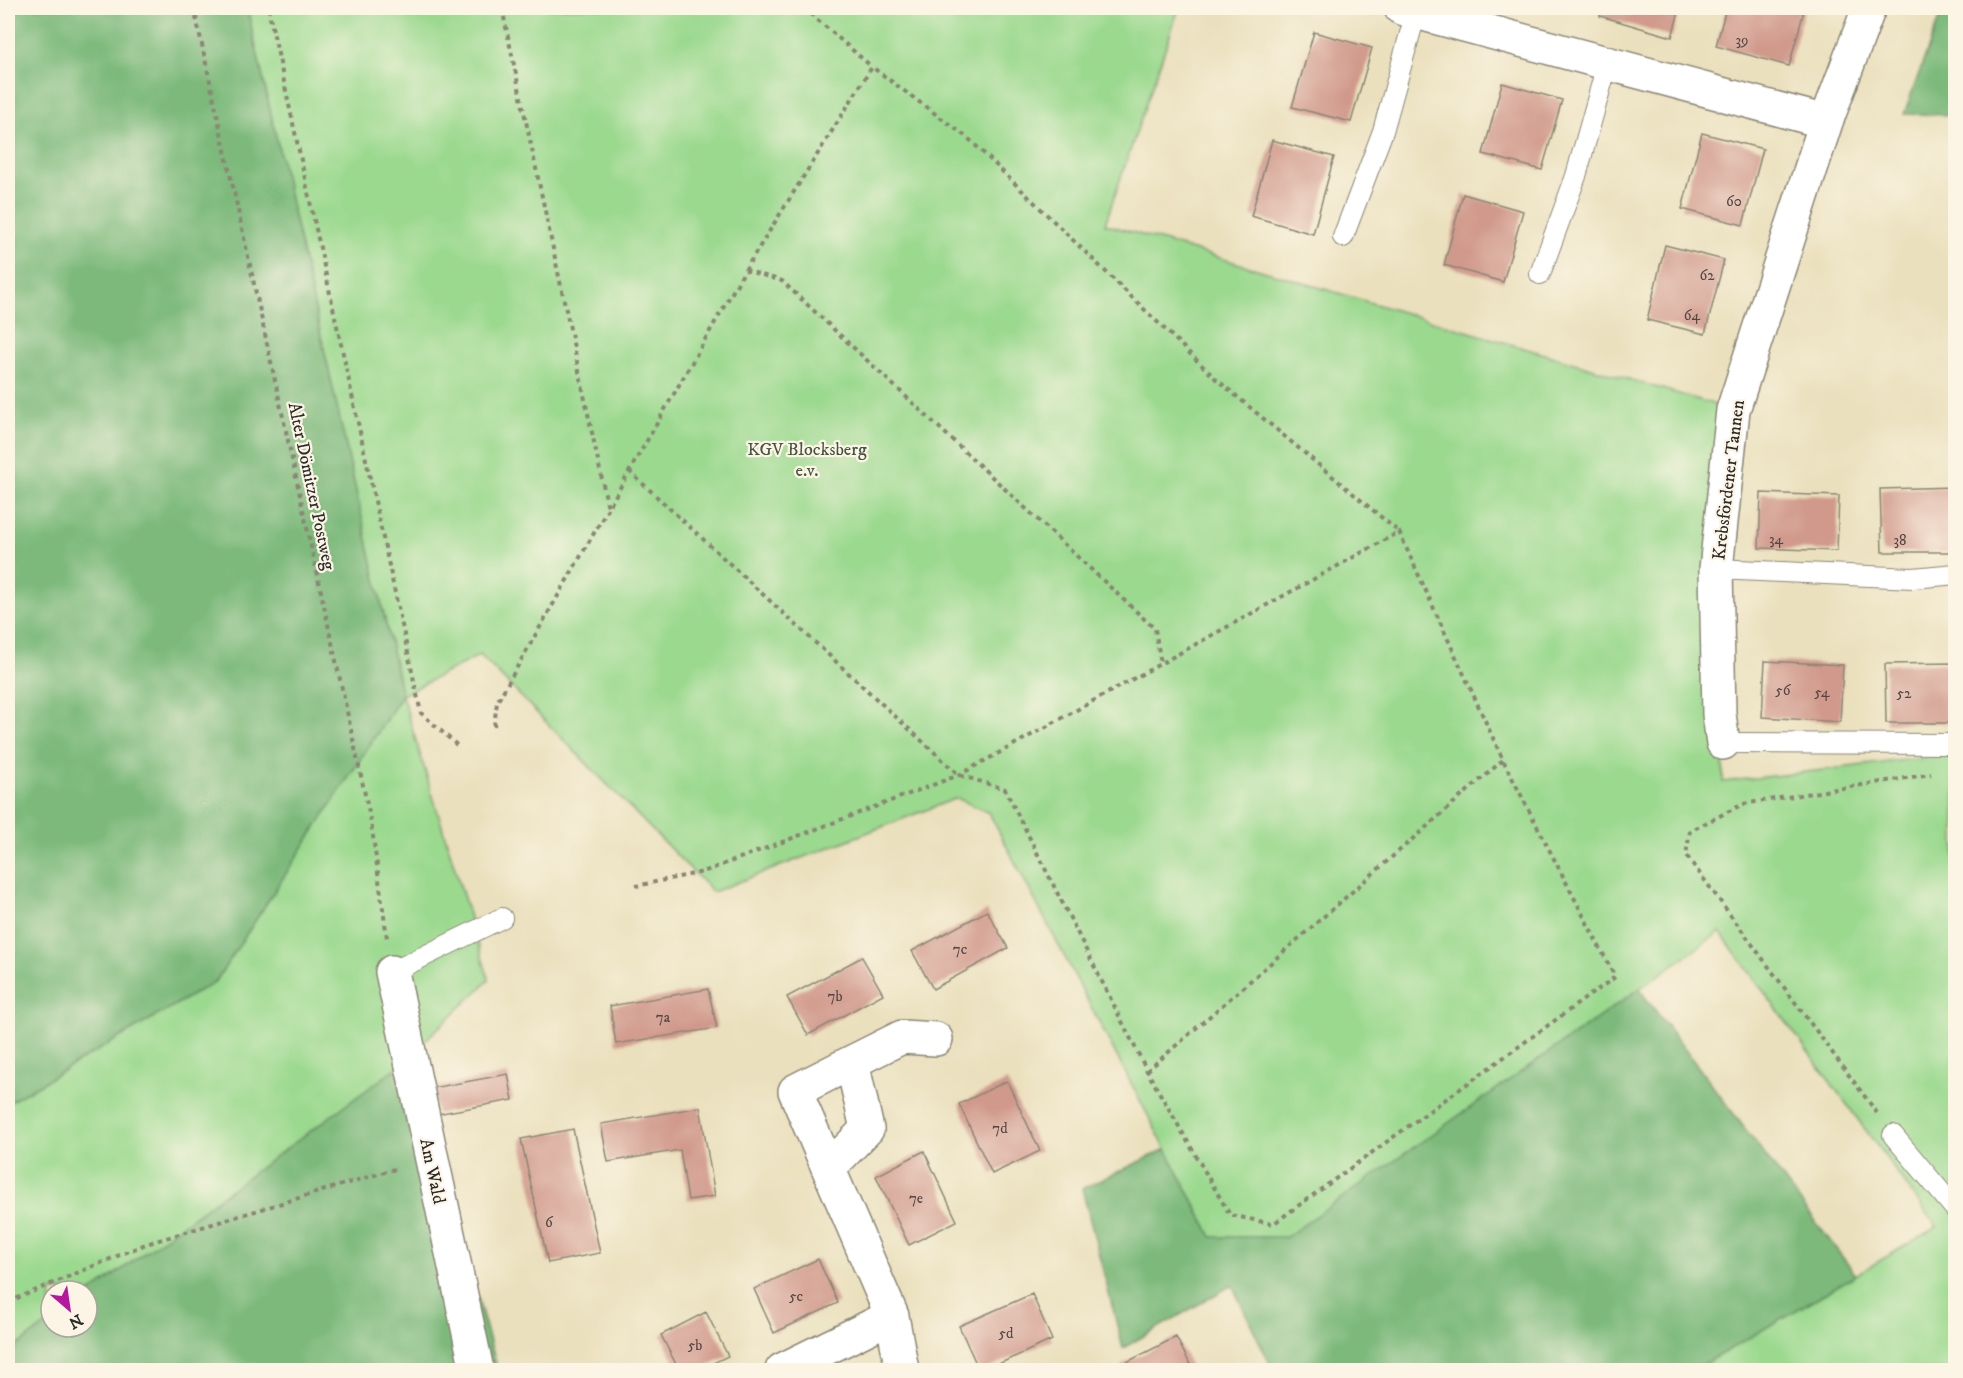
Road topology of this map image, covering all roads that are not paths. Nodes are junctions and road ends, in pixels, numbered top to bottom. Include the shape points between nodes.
1 (1869, 8) edge
2 (1408, 10) edge
3 (1608, 61) junction
4 (1826, 122) junction
5 (1343, 237) dead end
6 (1540, 274) dead end
7 (1716, 570) junction
8 (1956, 574) edge
9 (1723, 742) joint
10 (1956, 744) edge
11 (501, 918) dead end
12 (392, 972) joint
13 (936, 1040) dead end
14 (852, 1062) junction
15 (1893, 1135) road end
16 (830, 1167) junction
17 (1956, 1210) edge
18 (892, 1316) junction
19 (477, 1371) edge
20 (782, 1371) edge
21 (902, 1371) edge

1 - 4 street, Krebsfördener Tannen
2 - 3 street
2 - 5 lane via 1383,131
3 - 4 street
3 - 6 lane via 1576,176
4 - 7 street, Krebsfördener Tannen via 1733,410
7 - 8 lane via 1913,579
7 - 9 street, Krebsfördener Tannen
9 - 10 lane
11 - 12 lane
12 - 19 street, Am Wald
13 - 14 street via 903,1037
14 - 16 street via 867,1129
14 - 16 street via 795,1091
15 - 17 lane
16 - 18 street
18 - 20 street
18 - 21 street

